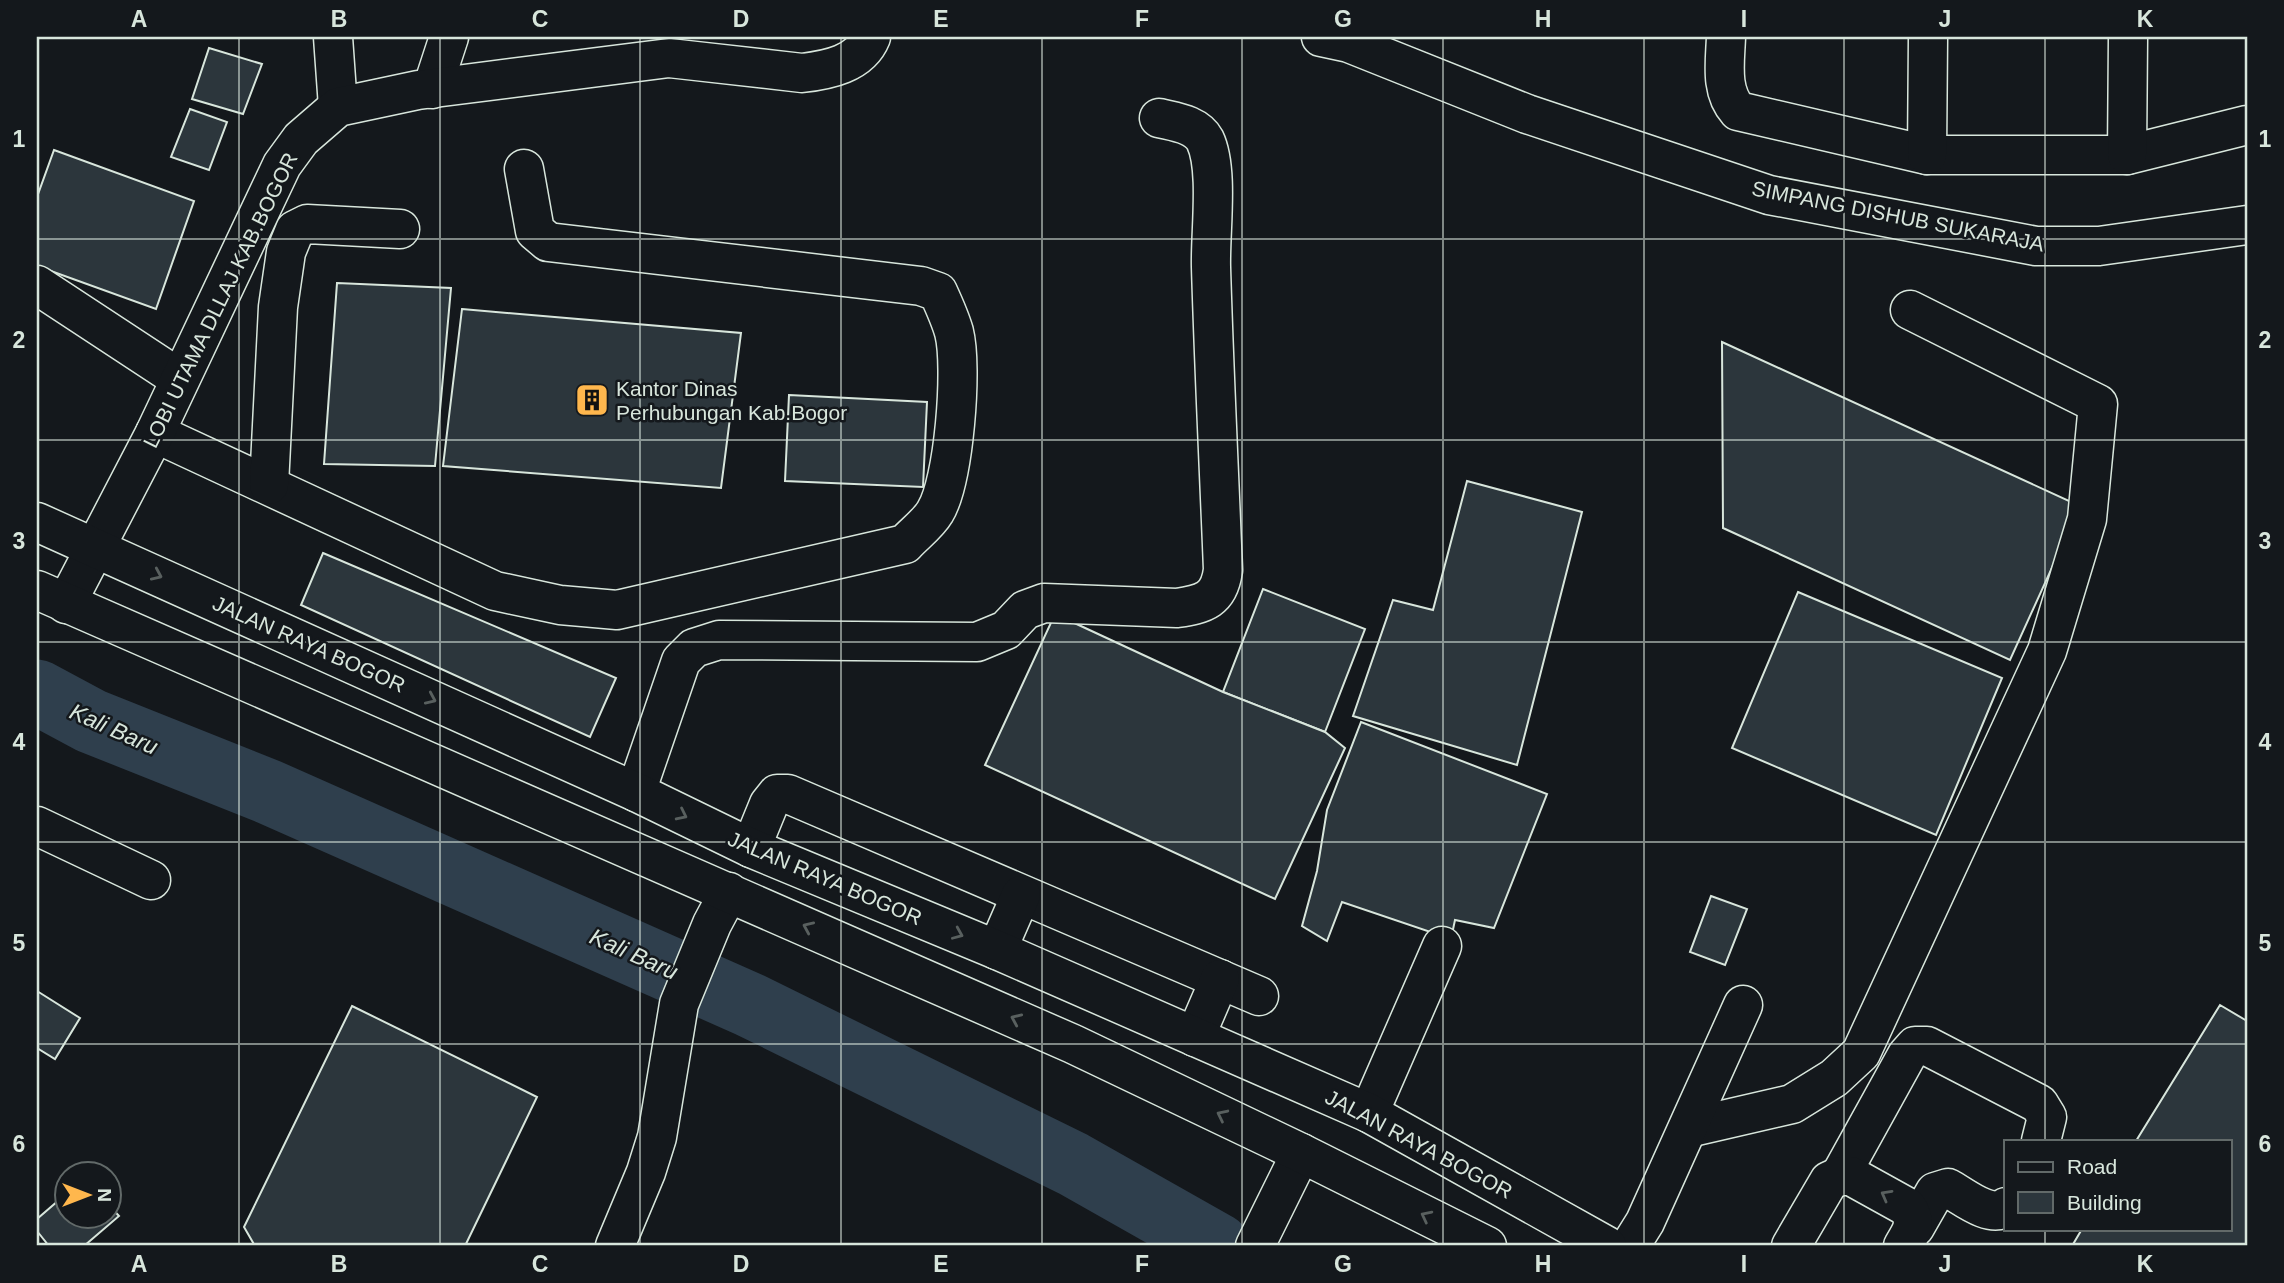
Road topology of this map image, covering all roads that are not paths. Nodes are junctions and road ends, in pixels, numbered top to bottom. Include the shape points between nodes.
1 (333, 37) edge
2 (449, 37) edge
3 (871, 37) edge
4 (1321, 37) edge
5 (1726, 37) edge
6 (1928, 37) edge
7 (2129, 37) edge
8 (671, 48) edge
9 (432, 89) junction
10 (338, 107) junction
11 (1159, 117) dead end
12 (2247, 125) edge
13 (1927, 155) junction
14 (2127, 155) junction
15 (524, 169) dead end
16 (2247, 225) edge
17 (400, 229) dead end
18 (37, 285) edge
19 (1910, 310) dead end
20 (180, 379) junction
21 (155, 433) junction
22 (269, 485) junction
23 (37, 522) edge
24 (95, 547) junction
25 (51, 597) edge
26 (636, 792) junction
27 (37, 826) edge
28 (751, 848) junction
29 (151, 880) dead end
30 (1021, 895) junction
31 (721, 908) junction
32 (1442, 946) dead end
33 (997, 950) junction
34 (1220, 979) junction
35 (1259, 996) dead end
36 (1743, 1005) dead end
37 (1195, 1037) junction
38 (1369, 1113) junction
39 (1688, 1128) junction
40 (2040, 1140) edge
41 (1301, 1153) junction
42 (1840, 1176) junction
43 (2004, 1209) edge
44 (1909, 1236) edge
45 (615, 1246) edge
46 (1255, 1246) edge
47 (1487, 1246) edge
48 (1607, 1246) edge
49 (1629, 1246) edge
50 (1791, 1246) edge

1 - 10 main road
2 - 9 main road
3 - 8 main road via 855,57 838,66 802,73
4 - 16 main road, SIMPANG DISHUB SUKARAJA via 1349,43 1527,114 1769,195 2036,246 2099,246
5 - 13 main road via 1725,89 1738,111
6 - 13 main road
7 - 14 main road
8 - 9 main road
9 - 10 main road
10 - 20 main road, LOBI UTAMA DLLAJ KAB.BOGOR via 301,139 282,165
11 - 26 main road via 1194,128 1209,151 1223,570 1214,594 1199,605 1177,608 1044,603 1024,610 1006,629 978,642 719,640 694,648 681,662
12 - 14 main road
13 - 14 main road
15 - 22 main road via 536,231 548,242 921,286 938,292 955,333 957,380 946,483 935,513 905,544 618,610 560,605 495,591
17 - 22 main road via 307,224 295,230 286,252 278,307
18 - 20 main road
19 - 39 main road via 2098,404 2087,519 2047,651 1861,1053 1834,1078 1791,1104
20 - 21 main road, LOBI UTAMA DLLAJ KAB.BOGOR
21 - 22 main road
21 - 24 main road, LOBI UTAMA DLLAJ KAB.BOGOR
23 - 24 main road, JALAN RAYA BOGOR
24 - 25 main road
24 -> 26 main road, JALAN RAYA BOGOR
25 - 31 main road
26 -> 28 main road, JALAN RAYA BOGOR
27 - 29 main road
28 - 30 main road via 769,804 777,794 788,794
28 -> 33 main road, JALAN RAYA BOGOR
30 - 33 main road
30 - 34 main road
41 -> 31 main road via 1073,1044
31 - 45 main road via 679,1004 657,1137
32 - 38 main road
33 - 37 main road, JALAN RAYA BOGOR
34 - 35 main road
34 - 37 main road
36 - 39 main road
37 - 38 main road, JALAN RAYA BOGOR
38 - 48 main road, JALAN RAYA BOGOR
39 - 49 main road via 1645,1222
40 - 42 main road via 2047,1117 2039,1104 1927,1046 1915,1046
41 - 46 main road
47 -> 41 main road
44 -> 42 main road via 1913,1215 1907,1207 1851,1176
42 - 50 main road via 1829,1181
43 - 44 main road via 1991,1212 1948,1188 1935,1192

